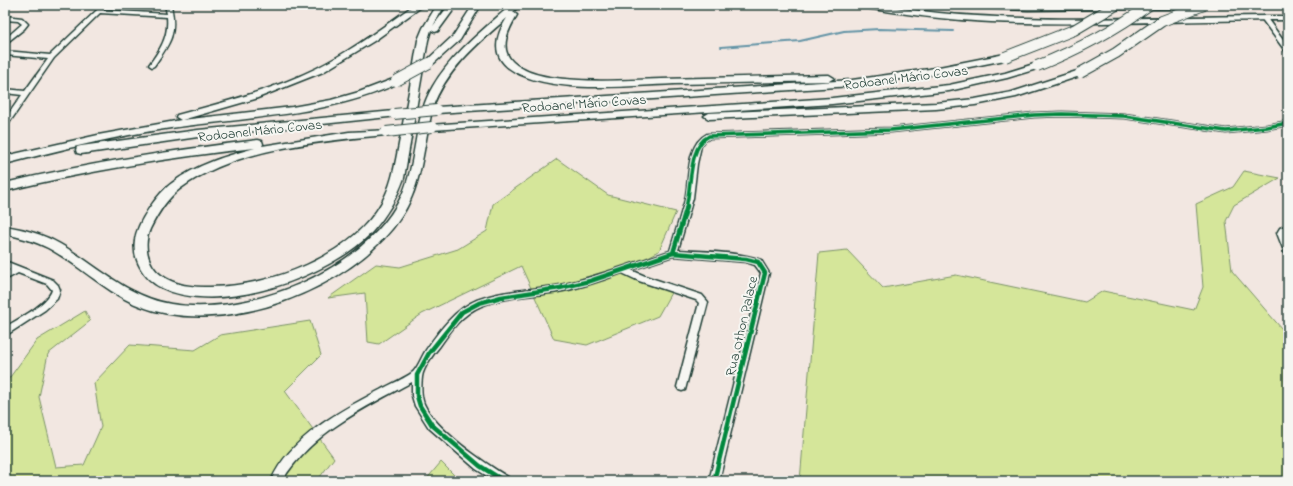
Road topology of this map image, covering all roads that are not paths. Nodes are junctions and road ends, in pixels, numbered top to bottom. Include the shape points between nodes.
1 (168, 5) edge
2 (420, 5) edge
3 (441, 5) edge
4 (453, 5) edge
5 (477, 5) edge
6 (516, 5) edge
7 (522, 5) edge
8 (860, 5) edge
9 (977, 5) edge
10 (1116, 5) edge
11 (1149, 5) edge
12 (1198, 5) edge
13 (1204, 5) edge
14 (100, 8) edge
15 (171, 16) junction
16 (5, 18) edge
17 (1264, 18) junction
18 (1288, 18) edge
19 (1279, 37) junction
20 (1288, 38) edge
21 (5, 42) edge
22 (1288, 51) edge
23 (5, 53) edge
24 (52, 57) junction
25 (425, 62) junction
26 (152, 65) dead end
27 (910, 77) junction
28 (5, 92) edge
29 (28, 93) junction
30 (540, 120) junction
31 (1288, 123) edge
32 (5, 124) edge
33 (120, 134) junction
34 (349, 135) junction
35 (5, 160) edge
36 (5, 167) edge
37 (5, 187) edge
38 (1288, 228) edge
39 (5, 230) edge
40 (1288, 251) edge
41 (672, 253) junction
42 (5, 264) edge
43 (18, 269) junction
44 (623, 270) junction
45 (5, 277) edge
46 (5, 332) edge
47 (417, 375) junction
48 (682, 387) dead end
49 (276, 481) edge
50 (504, 481) edge
51 (714, 481) edge

1 - 15 street
2 - 33 highway via 364,44 301,79 237,102 154,122
3 - 25 highway via 423,40
4 - 25 highway via 434,30
5 - 25 highway via 457,38
6 - 39 highway via 455,63 436,88 427,110 415,173 397,215 370,245 353,258 286,294 236,309 204,311 158,307 116,287 55,247 37,238
7 - 27 highway via 504,27 500,43 505,58 513,66 540,78 608,82
8 - 17 main road via 942,17 990,20 1151,21
9 - 12 highway
10 - 27 highway, Rodoanel Mário Covas, bridge via 1074,30 1006,57
11 - 30 highway, Rodoanel Mário Covas, bridge via 1113,30 1066,55 1007,75 949,88 776,105
13 - 30 highway, bridge via 1162,21 1116,53 1080,73 1047,86 975,102 936,106 682,117
14 - 15 street
14 - 24 street
15 - 26 street via 170,36
16 - 21 street via 20,20 25,24
17 - 18 main road
17 - 19 street
19 - 20 street
19 - 22 street
23 - 24 street
24 - 29 street
25 - 33 highway, bridge via 413,73 396,81 330,103
25 - 34 highway via 413,93 404,152 394,190 380,214 347,246 319,265 274,283 238,291 180,290 158,280 150,273 141,252 141,238 147,219 176,186 204,169 228,159
27 - 36 highway, Rodoanel Mário Covas, bridge via 796,88 437,110 273,125 76,151
28 - 29 street
29 - 32 street
30 - 34 highway, Rodoanel Mário Covas, bridge
31 - 41 street via 1226,131 1124,116 1062,114 891,130 710,136 703,139 698,146 689,198
33 - 35 highway
34 - 37 highway, Rodoanel Mário Covas via 177,154 76,171
38 - 40 street via 1281,233
41 - 44 street
41 - 51 street, Rua Othon Palace via 746,258 758,262 765,273
42 - 43 street
43 - 45 street
43 - 46 street via 50,282 56,292 44,306
44 - 47 street via 560,288 501,297 470,307 455,320 429,353
44 - 48 street via 642,279 699,297 704,302
47 - 49 street via 320,430 291,457
47 - 50 street via 417,396 420,406 432,425 480,466

